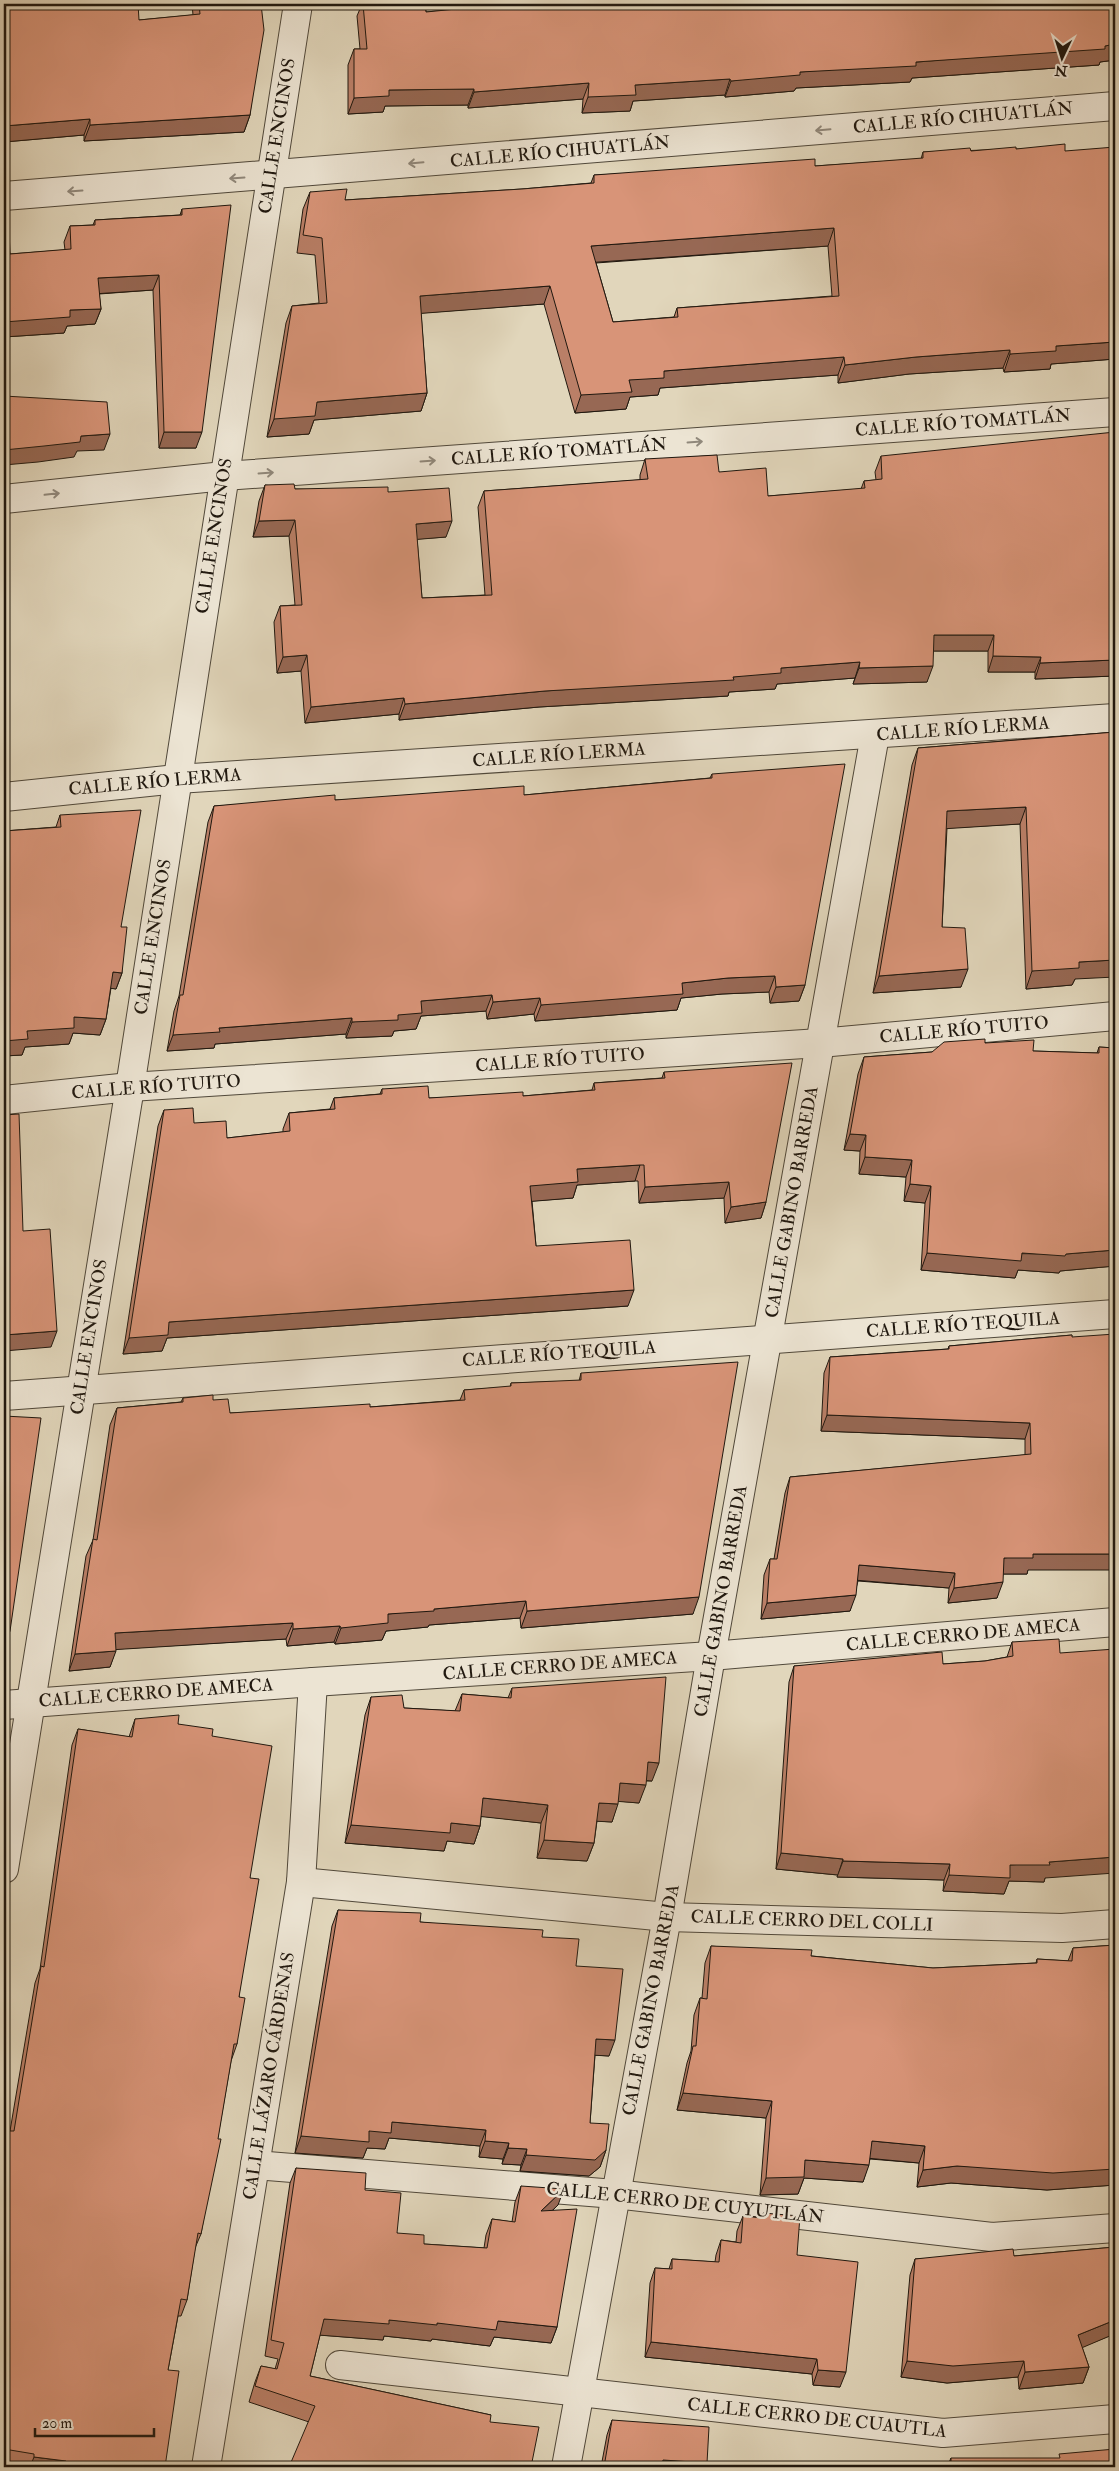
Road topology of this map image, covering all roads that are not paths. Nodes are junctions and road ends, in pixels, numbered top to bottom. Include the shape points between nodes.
1 (298, 4) edge
2 (1115, 106) edge
3 (271, 176) junction
4 (4, 196) edge
5 (1115, 412) edge
6 (224, 476) junction
7 (4, 499) edge
8 (1115, 718) edge
9 (875, 735) junction
10 (177, 779) junction
11 (4, 797) edge
12 (1115, 1016) edge
13 (820, 1043) junction
14 (130, 1087) junction
15 (4, 1100) edge
16 (1115, 1314) edge
17 (768, 1338) junction
18 (80, 1390) junction
19 (4, 1396) edge
20 (1115, 1622) edge
21 (711, 1656) junction
22 (313, 1682) junction
23 (31, 1703) junction
24 (4, 1705) edge
25 (4, 1869) edge
26 (301, 1882) junction
27 (667, 1917) junction
28 (1115, 1924) edge
29 (255, 2165) junction
30 (614, 2194) junction
31 (1115, 2228) edge
32 (340, 2365) dead end
33 (579, 2392) junction
34 (1115, 2419) edge
35 (206, 2467) edge
36 (566, 2467) edge

1 - 3 street, CALLE ENCINOS
2 -> 3 street, CALLE RÍO CIHUATLÁN
3 -> 4 street, CALLE RÍO CIHUATLÁN
3 - 6 street, CALLE ENCINOS
6 -> 5 street, CALLE RÍO TOMATLÁN
7 -> 6 street, CALLE RÍO TOMATLÁN
6 - 10 street, CALLE ENCINOS
8 - 9 street, CALLE RÍO LERMA
9 - 10 street, CALLE RÍO LERMA
9 - 13 street, CALLE GABINO BARREDA
10 - 11 street, CALLE RÍO LERMA
10 - 14 street, CALLE ENCINOS
12 - 13 street, CALLE RÍO TUITO
13 - 14 street, CALLE RÍO TUITO
13 - 17 street, CALLE GABINO BARREDA
14 - 15 street, CALLE RÍO TUITO
14 - 18 street, CALLE ENCINOS
16 - 17 street, CALLE RÍO TEQUILA
17 - 18 street, CALLE RÍO TEQUILA
17 - 21 street, CALLE GABINO BARREDA
18 - 19 street, CALLE RÍO TEQUILA
18 - 23 street, CALLE ENCINOS
20 - 21 street, CALLE CERRO DE AMECA
21 - 22 street, CALLE CERRO DE AMECA
21 - 27 street, CALLE GABINO BARREDA
22 - 23 street, CALLE CERRO DE AMECA
22 - 26 street, CALLE LÁZARO CÁRDENAS
23 - 24 street, CALLE CERRO DE AMECA
23 - 25 street, CALLE ENCINOS
26 - 27 street, CALLE CERRO DEL COLLI
26 - 29 street, CALLE LÁZARO CÁRDENAS
27 - 28 street, CALLE CERRO DEL COLLI via 1062,1928
27 - 30 street, CALLE GABINO BARREDA
29 - 30 street, CALLE CERRO DE CUYUTLÁN
29 - 35 street, CALLE LÁZARO CÁRDENAS
30 - 31 street, CALLE CERRO DE CUYUTLÁN via 992,2237
30 - 33 street, CALLE GABINO BARREDA
32 - 33 street, CALLE CERRO DE CUAUTLA
33 - 34 street, CALLE CERRO DE CUAUTLA via 944,2433
33 - 36 street, CALLE GABINO BARREDA

